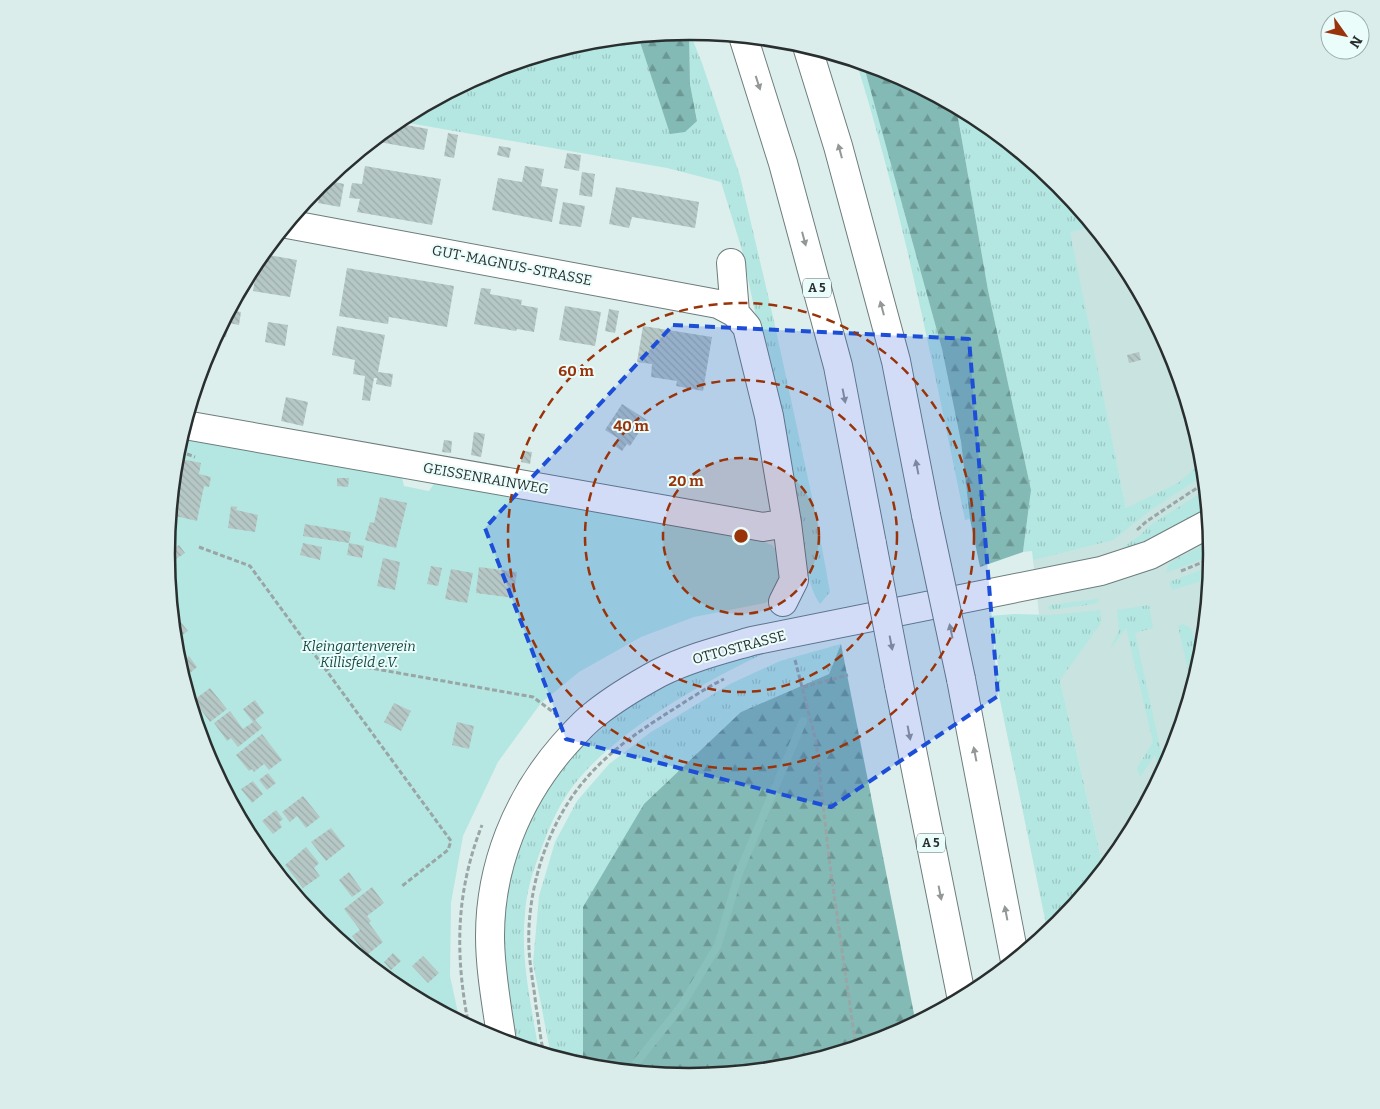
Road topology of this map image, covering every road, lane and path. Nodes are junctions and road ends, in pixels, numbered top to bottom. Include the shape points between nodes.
1 (745, 43) edge
2 (811, 55) edge
3 (295, 225) edge
4 (731, 263) dead end
5 (735, 313) junction
6 (192, 426) edge
7 (787, 523) junction
8 (1203, 527) edge
9 (200, 547) dead end
10 (784, 602) dead end
11 (794, 657) dead end
12 (325, 671) junction
13 (848, 674) dead end
14 (729, 677) dead end
15 (802, 687) junction
16 (557, 715) dead end
17 (402, 886) dead end
18 (1014, 953) edge
19 (960, 992) edge
20 (501, 1033) edge
21 (855, 1042) edge
22 (543, 1047) edge

1 -> 19 main road, A 5, bridge via 783,163 838,366
18 -> 2 main road, bridge via 896,361
3 - 5 main road, GUT-MAGNUS-STRASSE via 718,304
4 - 5 main road
5 - 7 main road via 747,327 765,398
6 - 7 main road, GEISSENRAINWEG via 763,527
7 - 10 main road via 794,580
8 - 20 main road, OTTOSTRASSE via 1150,555 1101,571 752,641 700,656 660,673 617,698 576,732 540,775 521,807 503,850 492,902 490,937
9 - 12 path via 250,566
11 - 15 path
12 - 16 path via 337,662 532,697
12 - 17 path via 451,841 448,850
13 - 15 path
14 - 22 path via 639,731 615,750 578,789 555,828 544,852 529,920 529,949
15 - 21 path via 816,741

